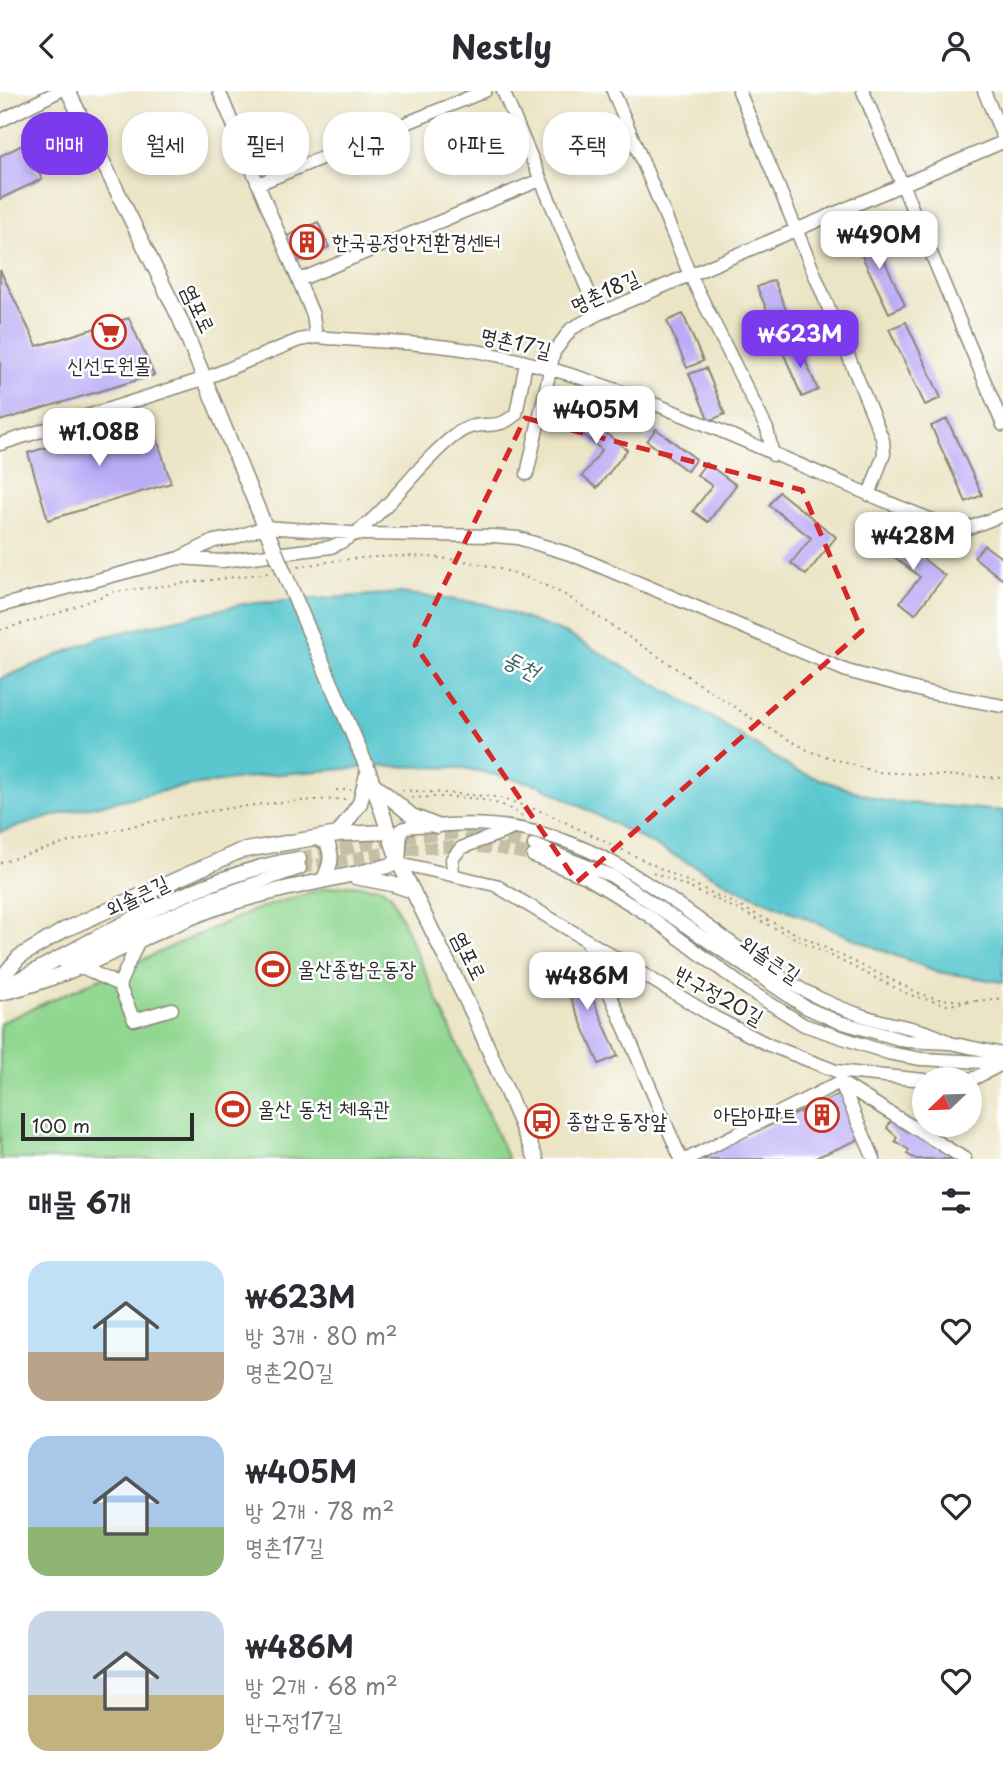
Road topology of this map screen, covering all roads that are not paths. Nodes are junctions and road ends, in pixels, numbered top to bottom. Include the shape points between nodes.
1 (59, 91) edge
2 (68, 91) edge
3 (219, 91) edge
4 (485, 91) edge
5 (503, 91) edge
6 (613, 91) edge
7 (739, 91) edge
8 (863, 91) edge
9 (984, 91) edge
10 (0, 121) edge
11 (1003, 137) edge
12 (1003, 142) edge
13 (540, 180) junction
14 (258, 184) junction
15 (902, 184) junction
16 (796, 230) junction
17 (690, 275) junction
18 (299, 280) junction
19 (598, 314) junction
20 (316, 337) junction
21 (526, 363) junction
22 (549, 370) junction
23 (206, 378) junction
24 (1000, 408) edge
25 (1003, 425) edge
26 (0, 444) edge
27 (774, 456) junction
28 (527, 474) dead end
29 (869, 495) junction
30 (1003, 515) edge
31 (265, 527) junction
32 (353, 533) junction
33 (179, 558) junction
34 (0, 606) edge
35 (1003, 706) edge
36 (370, 776) junction
37 (437, 826) junction
38 (512, 829) junction
39 (389, 832) junction
40 (338, 834) junction
41 (316, 838) junction
42 (399, 863) junction
43 (300, 864) tunnel mouth
44 (453, 874) junction
45 (347, 877) junction
46 (324, 879) junction
47 (413, 891) junction
48 (139, 940) junction
49 (588, 943) junction
50 (82, 967) junction
51 (0, 980) edge
52 (118, 985) junction
53 (0, 991) edge
54 (172, 1009) dead end
55 (950, 1043) junction
56 (1002, 1060) edge
57 (982, 1073) edge
58 (838, 1077) junction
59 (912, 1080) edge
60 (536, 1159) edge
61 (681, 1159) edge
62 (687, 1159) edge
63 (874, 1159) edge
64 (965, 1159) edge

1 - 10 street
2 - 23 main road, 염포로
3 - 14 street
4 - 14 street
5 - 13 street
6 - 17 street
7 - 16 street
8 - 15 street
9 - 11 street
12 - 15 street, 명촌18길
13 - 18 street
13 - 19 street
14 - 18 street
15 - 16 street, 명촌18길
15 - 24 street
16 - 17 street, 명촌18길
16 - 29 street via 883,440 884,454
17 - 19 street, 명촌18길
17 - 27 street via 766,429
18 - 20 street
19 - 22 street, 명촌18길 via 561,339
20 - 21 street, 명촌17길 via 434,346
20 - 23 street, 명촌17길
21 - 22 street, 명촌17길
21 - 32 street via 516,414 499,426 467,425
22 - 27 street, 명촌17길 via 645,402
22 - 28 street, 명촌18길
23 - 26 street, 명촌17길
23 - 31 main road, 염포로
24 - 25 street
27 - 29 street, 명촌17길
29 - 30 street, 명촌17길 via 956,528 976,527
31 - 32 street
31 - 33 street via 214,541
31 - 36 main road, 염포로, bridge
32 - 33 street via 331,547 222,561
32 - 35 street via 467,534 546,545 847,671
33 - 34 street
36 - 37 main road via 412,816
36 - 39 main road, 염포로
36 - 40 main road via 356,811
37 - 38 street
37 - 42 street via 401,830
38 - 44 street via 461,848 452,859
38 - 55 street via 548,835 619,864 802,989 842,1008 928,1031
39 - 40 main road
39 - 42 main road, 염포로
40 - 41 main road
41 - 46 main road via 327,842 331,852 332,863
41 - 51 main road via 240,851 64,930 19,957
42 - 44 street, 반구정20길
42 - 45 main road
42 - 47 main road, 염포로
43 - 53 main road, 외솔큰길 via 277,862 184,896
44 - 49 street, 반구정20길 via 495,885
45 - 46 main road
45 - 47 main road
46 - 48 main road via 214,909
47 - 60 main road, 염포로 via 475,1017
48 - 50 main road
48 - 52 street
49 - 58 street, 반구정20길 via 714,1017
49 - 61 street
50 - 52 street
50 - 53 main road via 35,985
52 - 54 street via 134,1020
55 - 56 street, 외솔큰길
55 - 56 street, 외솔큰길 via 906,1041 805,1007 612,876 533,850 648,915 804,1025 921,1059
56 - 57 street
58 - 59 street, 반구정20길
58 - 62 street
58 - 63 street
58 - 64 street

